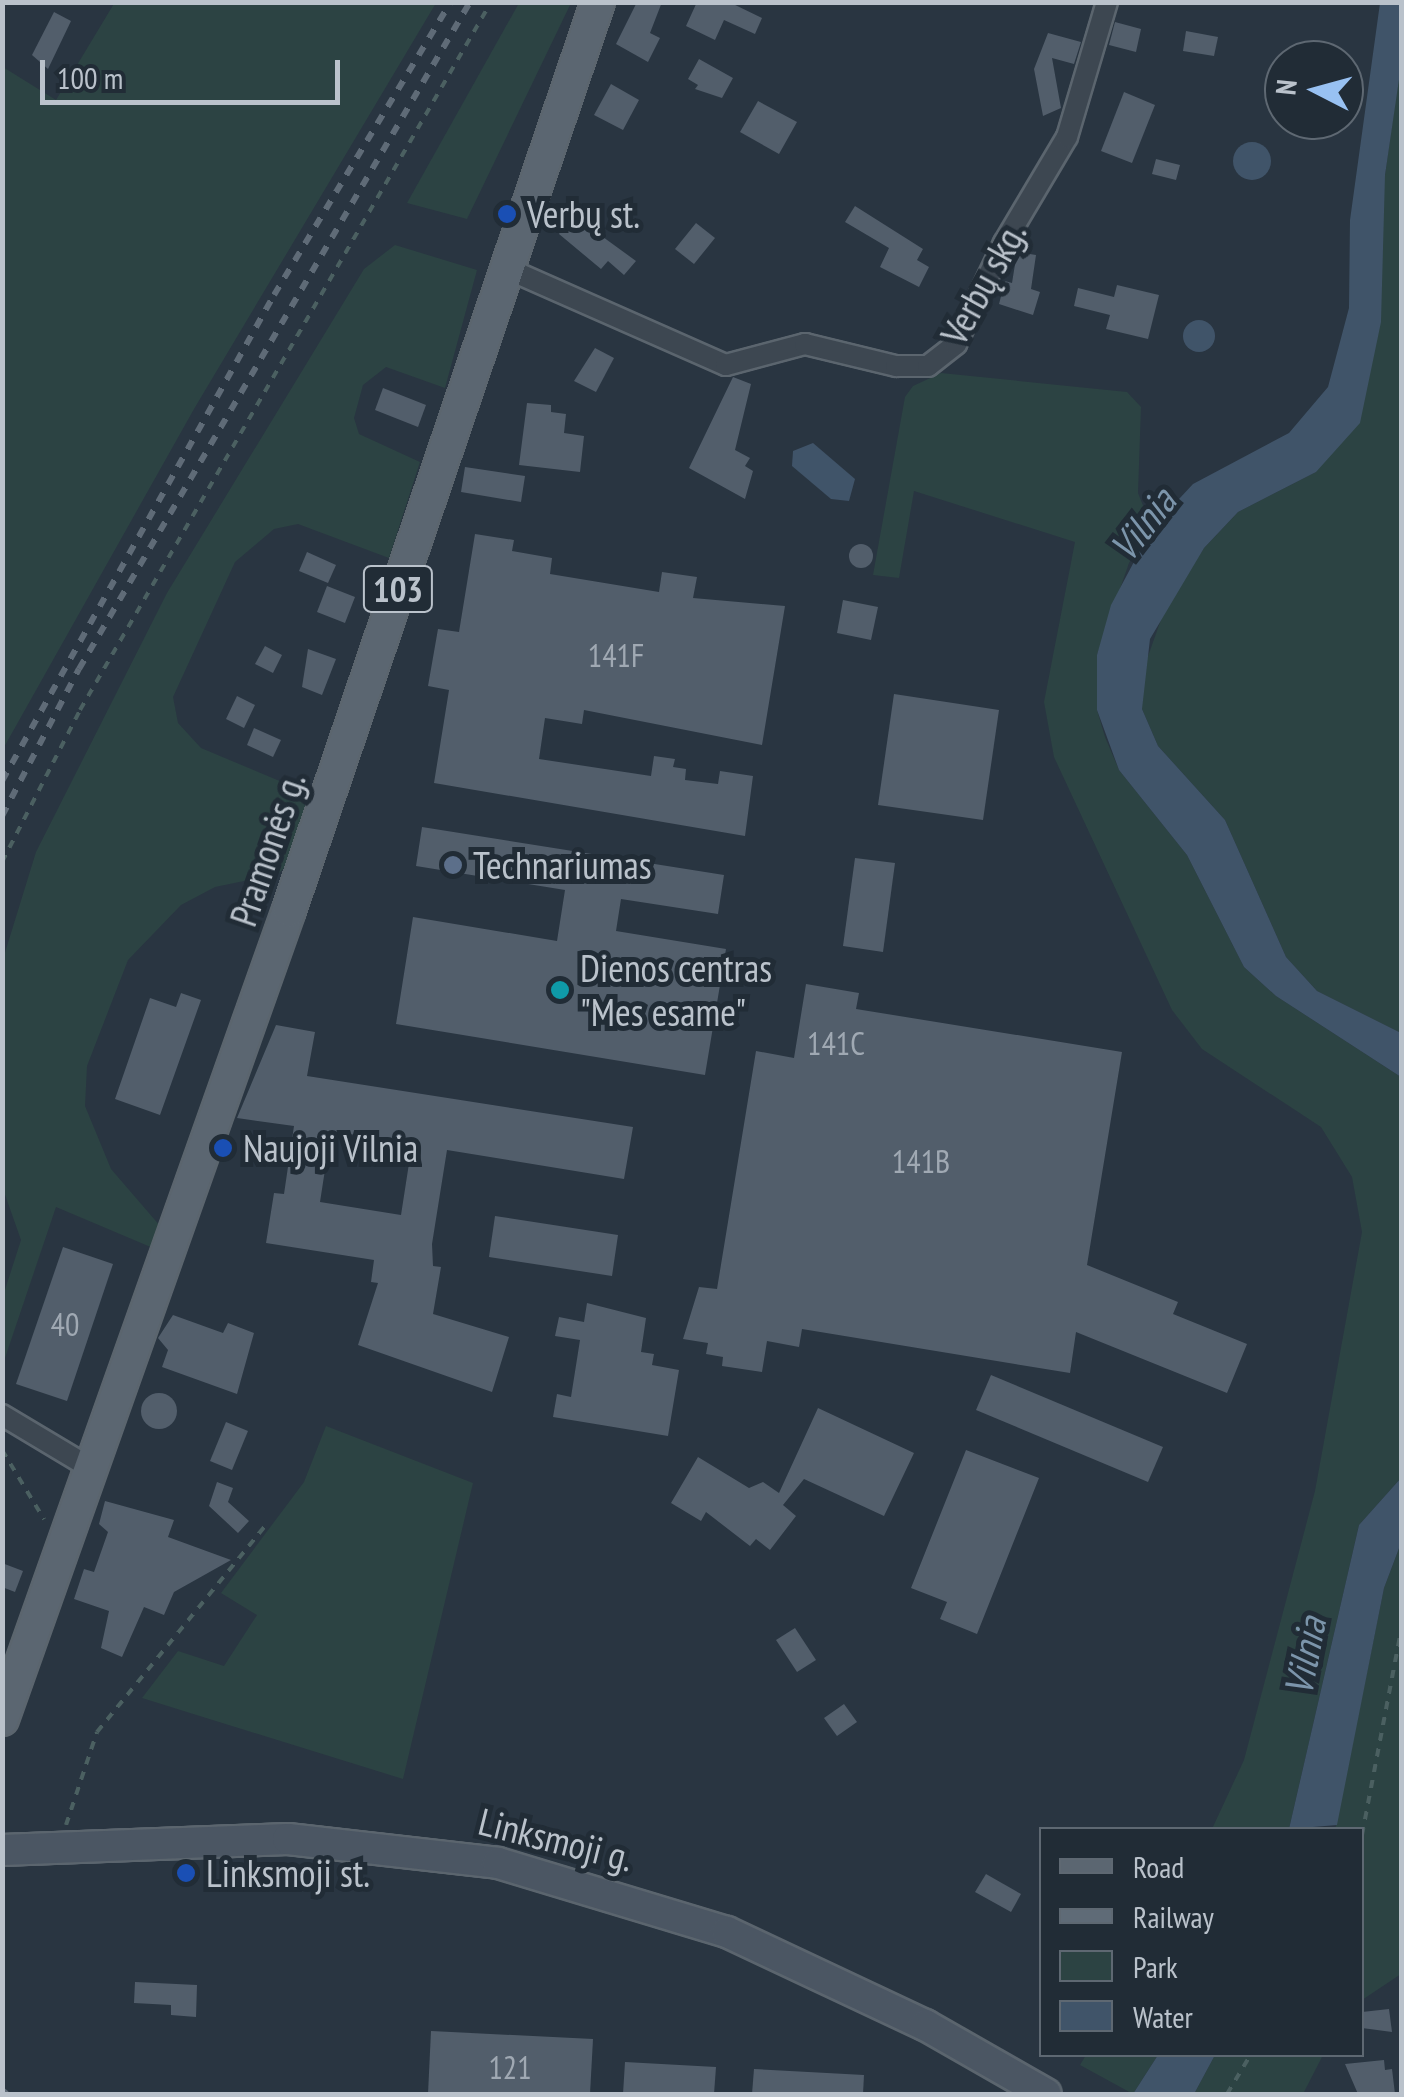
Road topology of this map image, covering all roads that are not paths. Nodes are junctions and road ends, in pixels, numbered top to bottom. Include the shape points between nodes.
1 (598, 2) edge
2 (1107, 2) edge
3 (508, 268) junction
4 (2, 1416) edge
5 (89, 1467) junction
6 (2, 1719) edge
7 (2, 1850) edge
8 (1036, 2089) edge

1 - 3 main road, Pramonės g. / 103
2 - 3 street, Verbų skg. via 1067,137 956,344 928,366 896,366 805,344 726,366
3 - 5 main road, Pramonės g. / 103 via 289,910
4 - 5 street
5 - 6 main road, Pramonės g. / 103
7 - 8 main road, Linksmoji g. via 288,1840 498,1863 727,1932 925,2024

